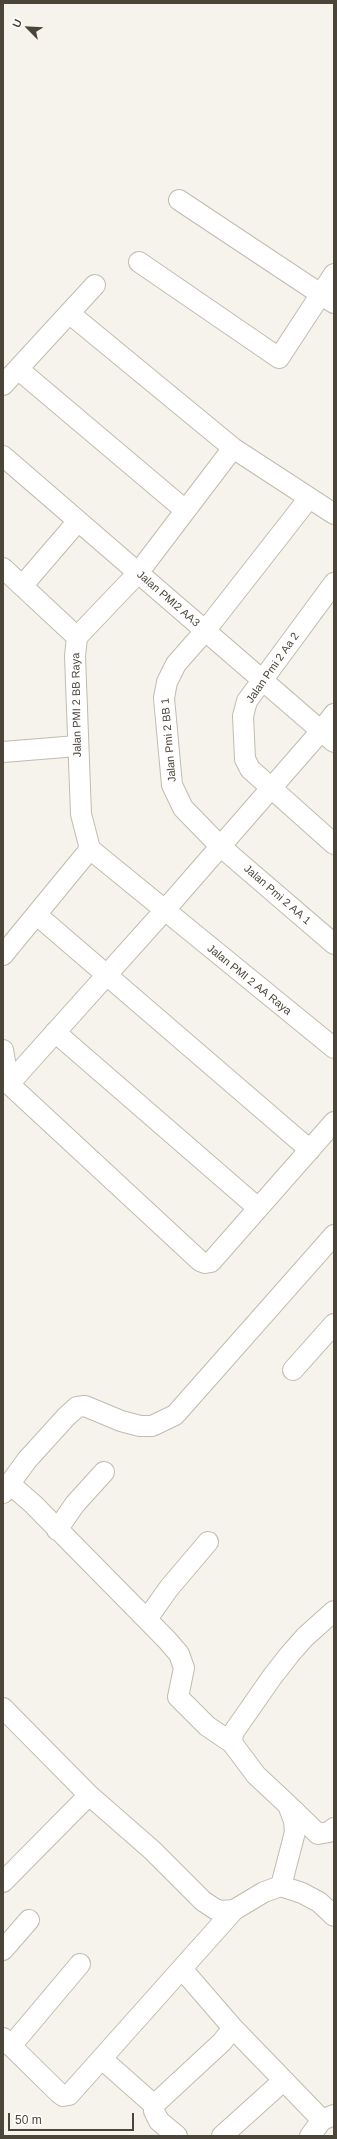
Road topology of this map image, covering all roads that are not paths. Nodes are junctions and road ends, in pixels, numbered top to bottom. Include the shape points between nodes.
1 (179, 200) dead end
2 (139, 262) dead end
3 (334, 274) edge
4 (95, 285) dead end
5 (327, 299) edge
6 (69, 314) junction
7 (18, 369) junction
8 (3, 385) edge
9 (233, 448) junction
10 (3, 456) edge
11 (309, 498) junction
12 (185, 510) junction
13 (334, 514) edge
14 (78, 521) junction
15 (3, 568) edge
16 (138, 573) junction
17 (334, 583) edge
18 (23, 585) junction
19 (206, 631) junction
20 (76, 637) junction
21 (262, 680) junction
22 (334, 714) edge
23 (328, 737) edge
24 (77, 746) junction
25 (3, 752) edge
26 (270, 789) junction
27 (334, 844) edge
28 (220, 846) junction
29 (90, 849) junction
30 (164, 911) junction
31 (37, 915) junction
32 (334, 944) edge
33 (3, 955) edge
34 (106, 974) junction
35 (55, 1032) junction
36 (334, 1048) edge
37 (3, 1050) edge
38 (9, 1084) junction
39 (334, 1122) edge
40 (310, 1150) junction
41 (258, 1208) junction
42 (334, 1235) edge
43 (334, 1324) edge
44 (293, 1370) dead end
45 (104, 1472) dead end
46 (7, 1488) edge
47 (58, 1530) junction
48 (208, 1542) dead end
49 (334, 1611) edge
50 (147, 1619) junction
51 (3, 1708) edge
52 (232, 1743) junction
53 (89, 1795) junction
54 (288, 1805) junction
55 (334, 1828) edge
56 (3, 1882) edge
57 (281, 1886) junction
58 (234, 1910) junction
59 (334, 1916) edge
60 (29, 1920) dead end
61 (3, 1950) edge
62 (80, 1964) dead end
63 (182, 1969) junction
64 (233, 2028) junction
65 (7, 2042) edge
66 (102, 2058) junction
67 (283, 2081) junction
68 (154, 2104) junction
69 (328, 2117) edge
70 (177, 2136) edge
71 (222, 2136) edge
72 (310, 2136) edge

1 - 5 street
2 - 5 street via 279,358
3 - 5 street
4 - 6 street
6 - 7 street
6 - 9 street
7 - 8 street
7 - 12 street
9 - 11 street
9 - 12 street, Jalan PMI 2 BB Raya
10 - 14 street, Jalan PMI2 AA3
11 - 13 street
11 - 19 street, Jalan Pmi 2 BB 1
12 - 16 street, Jalan PMI 2 BB Raya
14 - 16 street, Jalan PMI2 AA3
14 - 18 street
15 - 18 street
16 - 19 street, Jalan PMI2 AA3
16 - 20 street, Jalan PMI 2 BB Raya
17 - 21 street, Jalan Pmi 2 Aa 2
18 - 20 street
19 - 21 street, Jalan PMI2 AA3
19 - 28 street, Jalan Pmi 2 BB 1 via 176,664 167,682 164,698 172,785 183,808
20 - 24 street, Jalan PMI 2 BB Raya via 74,656
21 - 23 street, Jalan PMI2 AA3
21 - 26 street, Jalan Pmi 2 Aa 2 via 247,701 243,716 245,759 250,770
22 - 23 street
23 - 26 street
24 - 25 street
24 - 29 street, Jalan PMI 2 BB Raya via 81,814
26 - 27 street, Jalan Pmi 2 Aa 2
26 - 28 street
28 - 30 street
28 - 32 street, Jalan Pmi 2 AA 1
29 - 30 street
29 - 31 street
30 - 34 street
30 - 36 street, Jalan PMI 2 AA Raya
31 - 33 street
31 - 34 street
34 - 35 street
34 - 40 street
35 - 38 street
35 - 41 street
37 - 38 street
38 - 41 street via 200,1262 211,1262
39 - 40 street
40 - 41 street
42 - 46 street via 175,1415 152,1426 140,1426 86,1406 77,1407 27,1460
43 - 44 street
45 - 47 street via 74,1504
46 - 47 street
47 - 50 street
48 - 50 street via 169,1588
49 - 52 street via 305,1637 272,1677 233,1733
50 - 52 street via 182,1660 183,1675 178,1697 207,1726
51 - 53 street
52 - 54 street via 256,1775
53 - 56 street
53 - 58 street via 152,1850 203,1901 221,1911
54 - 55 street via 318,1834
54 - 57 street via 295,1832
57 - 58 street via 264,1892
57 - 59 street via 319,1902
58 - 63 street
60 - 61 street
62 - 65 street
63 - 64 street
63 - 66 street
64 - 67 street
64 - 68 street via 222,2042
65 - 66 street via 63,2096 69,2095
66 - 68 street
67 - 69 street
67 - 71 street
68 - 70 street via 154,2112 159,2121
69 - 72 street

